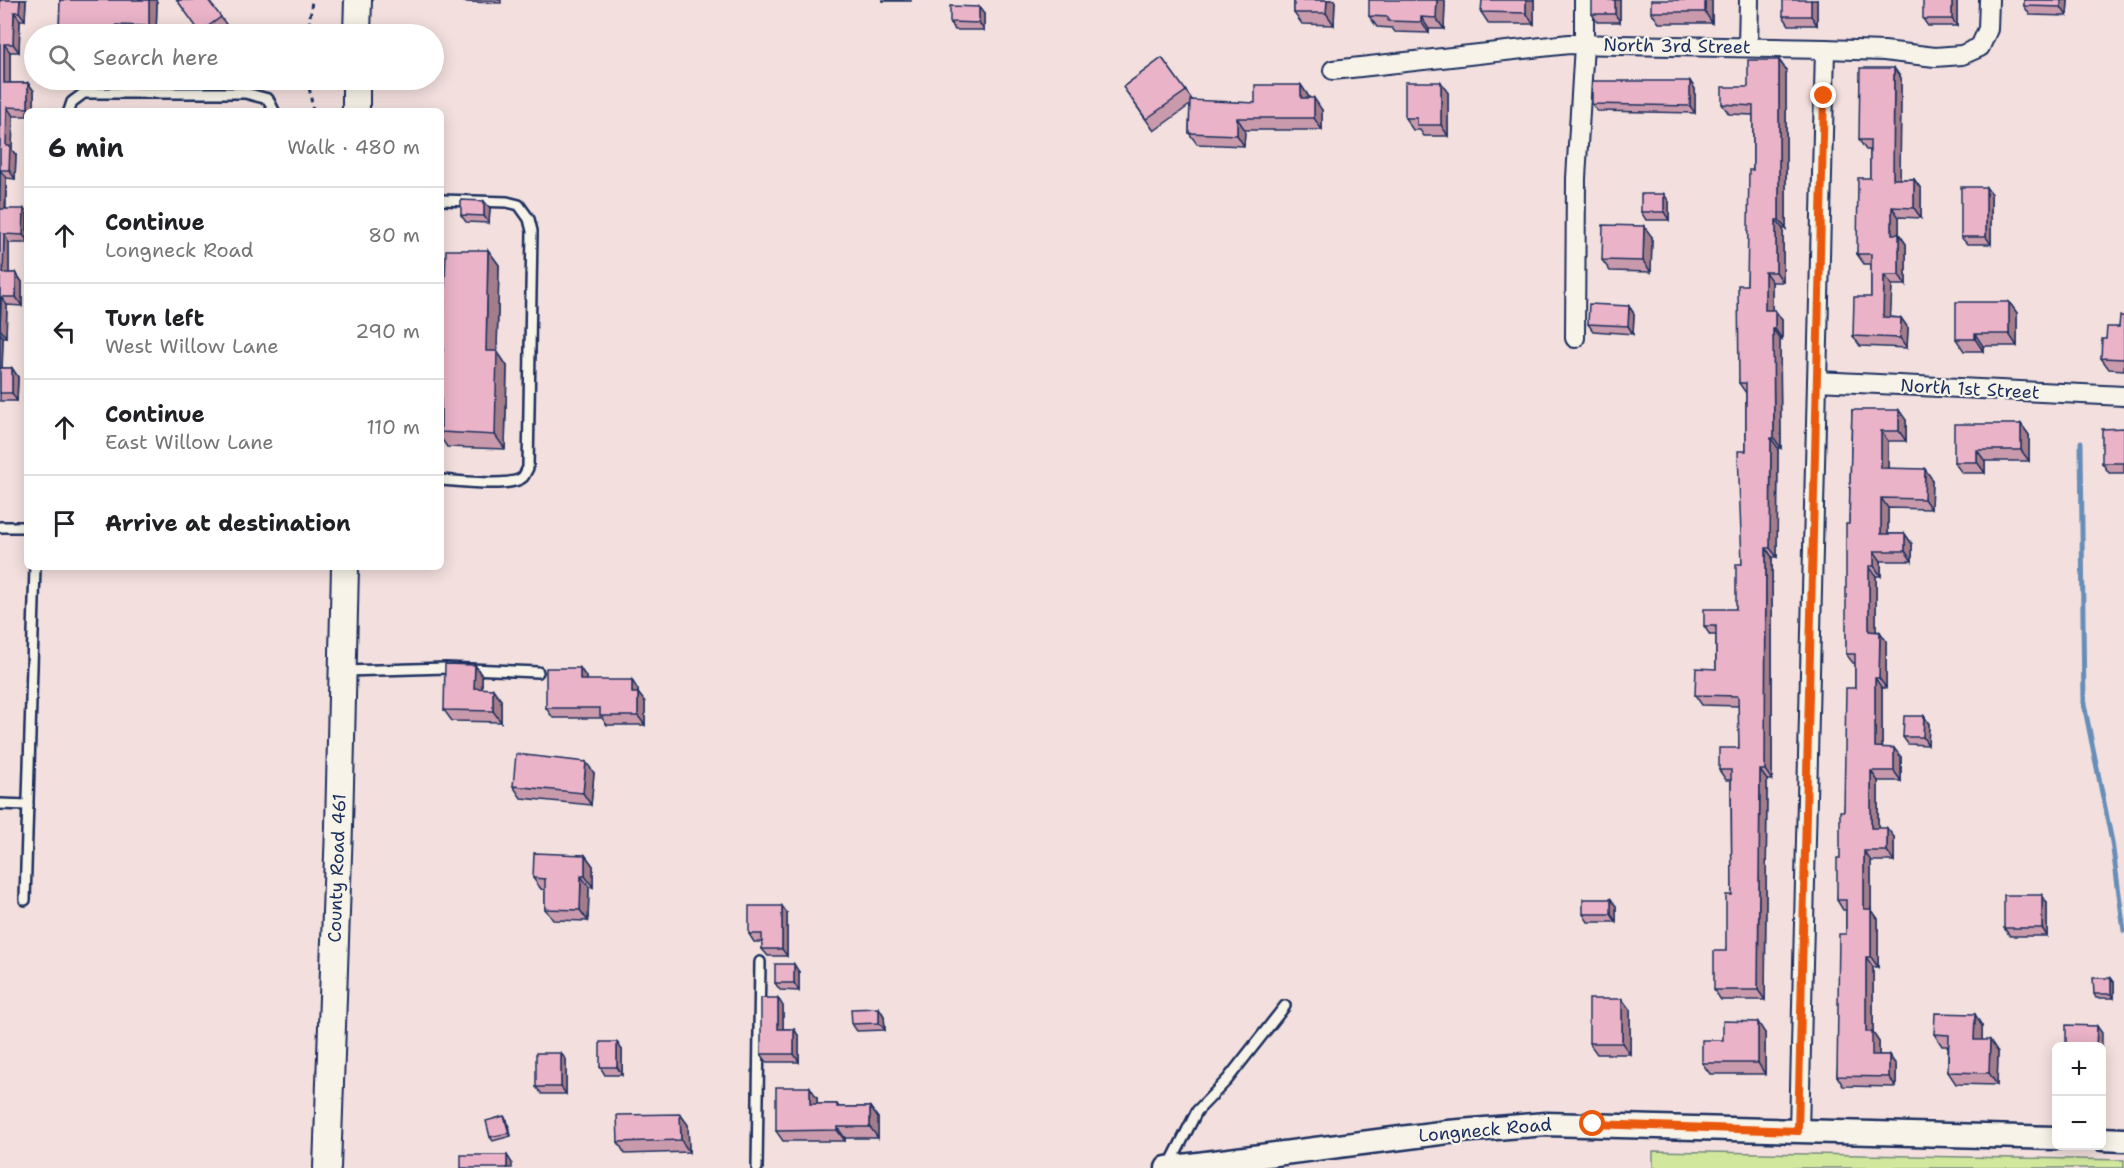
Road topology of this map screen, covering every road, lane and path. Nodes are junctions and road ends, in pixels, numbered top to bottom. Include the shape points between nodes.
1 (312, 0) edge
2 (358, 0) edge
3 (1584, 0) edge
4 (1749, 0) edge
5 (1989, 4) edge
6 (309, 24) edge
7 (357, 24) edge
8 (1584, 45) junction
9 (1748, 46) junction
10 (1825, 49) junction
11 (1333, 70) dead end
12 (310, 90) edge
13 (356, 90) edge
14 (70, 108) edge
15 (272, 108) edge
16 (313, 108) edge
17 (356, 108) edge
18 (444, 200) edge
19 (1575, 338) dead end
20 (1817, 381) junction
21 (2124, 396) edge
22 (444, 480) edge
23 (0, 526) edge
24 (24, 527) edge
25 (35, 570) edge
26 (345, 570) edge
27 (343, 671) junction
28 (537, 672) dead end
29 (0, 804) edge
30 (28, 805) junction
31 (25, 900) dead end
32 (760, 962) dead end
33 (1285, 1006) dead end
34 (1798, 1131) junction
35 (2052, 1138) edge
36 (2106, 1139) edge
37 (2124, 1140) edge
38 (327, 1168) edge
39 (757, 1168) edge
40 (1168, 1168) edge

1 - 6 path
2 - 7 main road
3 - 8 street
4 - 9 street
5 - 10 street, North 3rd Street via 1988,29 1980,46 1962,54 1935,57
8 - 9 street, North 3rd Street
8 - 11 street, North 3rd Street
8 - 19 street via 1576,178
9 - 10 street, North 3rd Street
10 - 20 street
12 - 16 path
13 - 17 main road
14 - 15 lane via 84,93 245,93 268,99
18 - 22 lane via 519,205 530,219 532,231 528,468 516,481
20 - 21 street, North 1st Street
20 - 34 street
23 - 24 lane
25 - 30 lane
26 - 27 main road, County Road 461
27 - 28 lane via 446,668
27 - 38 main road, County Road 461
29 - 30 lane
30 - 31 lane
32 - 39 lane
33 - 40 lane via 1227,1080 1197,1111
34 - 35 street, Longneck Road
34 - 40 street, Longneck Road via 1528,1125
36 - 37 street

